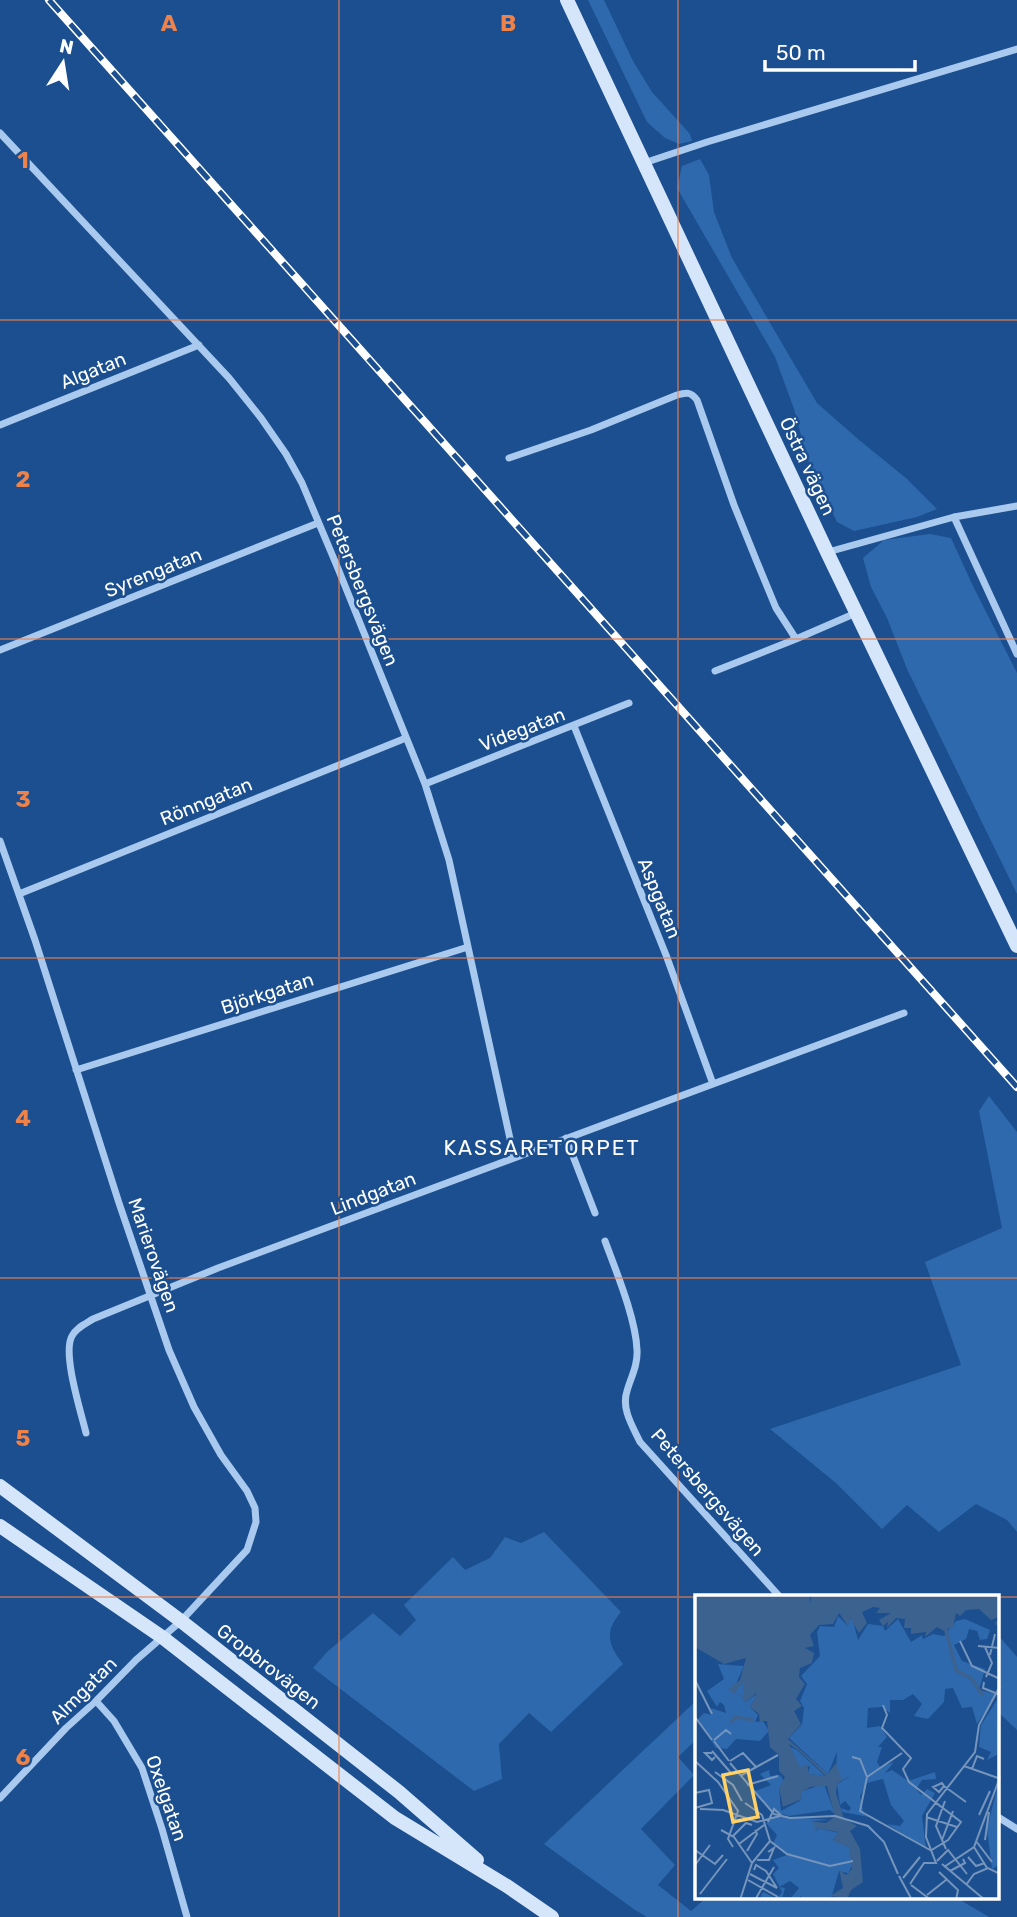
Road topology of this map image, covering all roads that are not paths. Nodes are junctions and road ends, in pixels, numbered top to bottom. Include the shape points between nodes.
1 (567, 0) edge
2 (1017, 49) edge
3 (0, 133) edge
4 (644, 163) junction
5 (199, 345) junction
6 (0, 425) edge
7 (509, 458) dead end
8 (1017, 506) edge
9 (954, 517) junction
10 (318, 523) junction
11 (827, 552) junction
12 (857, 613) junction
13 (796, 639) junction
14 (0, 649) edge
15 (1017, 654) edge
16 (715, 670) dead end
17 (629, 703) dead end
18 (574, 726) junction
19 (406, 738) junction
20 (425, 784) junction
21 (0, 841) edge
22 (19, 894) junction
23 (1017, 946) edge
24 (468, 947) junction
25 (904, 1013) dead end
26 (76, 1070) junction
27 (713, 1084) junction
28 (566, 1138) junction
29 (514, 1157) junction
30 (595, 1213) dead end
31 (605, 1241) dead end
32 (150, 1296) junction
33 (86, 1433) dead end
34 (0, 1486) edge
35 (0, 1525) edge
36 (778, 1595) edge
37 (181, 1621) junction
38 (162, 1637) junction
39 (96, 1701) junction
40 (0, 1798) edge
41 (1000, 1818) edge
42 (1017, 1829) edge
43 (507, 1886) junction
44 (187, 1917) edge
45 (552, 1917) edge

1 - 4 street, Östra vägen
2 - 4 street
3 - 5 street, Petersbergsvägen
4 - 11 street, Östra vägen
5 - 6 street, Algatan
5 - 10 street, Petersbergsvägen via 286,454
7 - 13 street via 677,395 693,394 776,608
8 - 9 street
9 - 11 street
9 - 15 street
10 - 14 street, Syrengatan
10 - 19 street, Petersbergsvägen
11 - 12 street, Östra vägen
12 - 13 street
12 - 23 street, Östra vägen
13 - 16 street
17 - 18 street, Videgatan
18 - 20 street, Videgatan
18 - 27 street, Aspgatan
19 - 20 street, Petersbergsvägen
19 - 22 street, Rönngatan
20 - 24 street, Petersbergsvägen via 449,860
21 - 22 street, Marierovägen
22 - 26 street, Marierovägen
24 - 26 street, Björkgatan
24 - 29 street, Petersbergsvägen
25 - 27 street, Lindgatan
26 - 32 street, Marierovägen
27 - 28 street, Lindgatan
28 - 29 street, Lindgatan
28 - 30 street
29 - 32 street, Lindgatan
31 - 36 street, Petersbergsvägen via 635,1333 638,1353 625,1393 628,1417 640,1442
32 - 33 street, Lindgatan via 93,1319 70,1338 68,1354
32 - 37 street, Marierovägen via 194,1407 255,1508 256,1522 247,1550
34 - 37 street, Gropbrovägen
35 - 38 street, Gropbrovägen
37 - 38 street, Marierovägen
37 - 43 street, Gropbrovägen via 399,1792
38 - 39 street, Almgatan
38 - 43 street, Gropbrovägen via 394,1818
39 - 40 street, Almgatan
39 - 44 street, Oxelgatan via 114,1721 142,1768
41 - 42 street
43 - 45 street, Gropbrovägen

